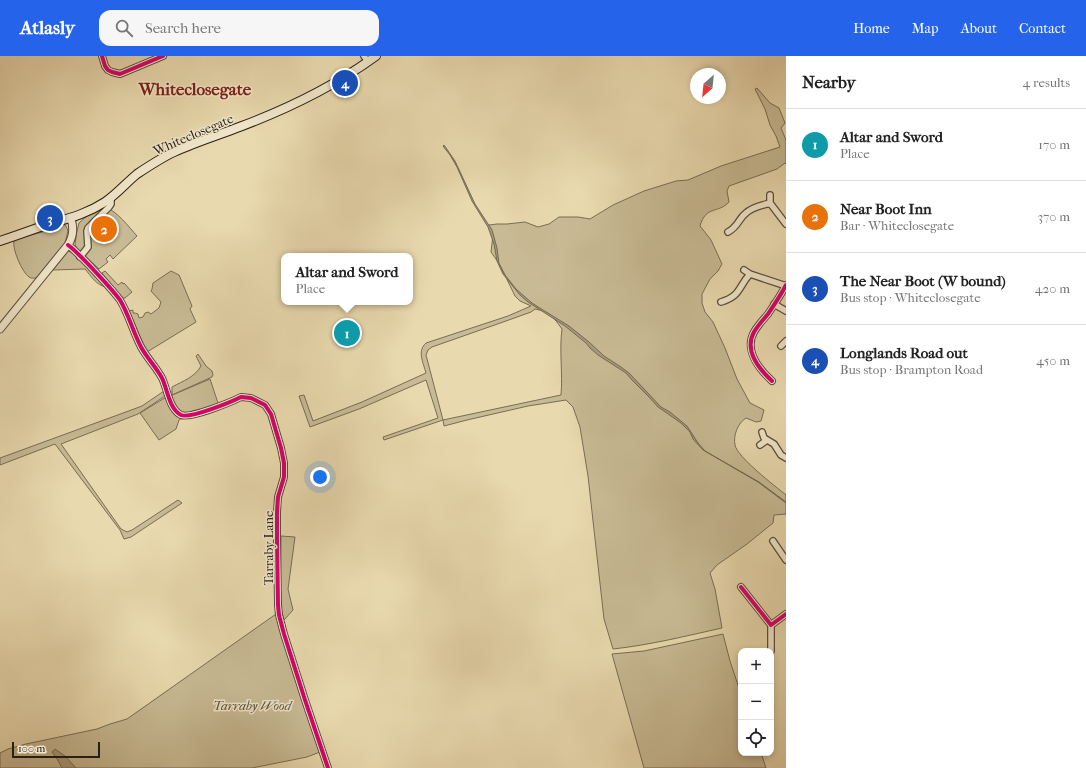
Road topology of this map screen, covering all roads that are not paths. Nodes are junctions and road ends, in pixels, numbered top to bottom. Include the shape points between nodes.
1 (102, 56) edge
2 (163, 56) edge
3 (376, 56) edge
4 (366, 59) edge
5 (770, 195) dead end
6 (111, 198) junction
7 (770, 203) junction
8 (71, 219) junction
9 (786, 224) edge
10 (727, 232) dead end
11 (0, 240) edge
12 (68, 245) junction
13 (80, 256) junction
14 (744, 270) dead end
15 (750, 274) junction
16 (786, 285) edge
17 (721, 302) dead end
18 (774, 304) junction
19 (786, 311) edge
20 (0, 329) edge
21 (786, 341) edge
22 (781, 346) dead end
23 (772, 381) dead end
24 (762, 432) dead end
25 (767, 440) junction
26 (760, 445) dead end
27 (786, 458) edge
28 (773, 541) dead end
29 (786, 560) edge
30 (741, 587) dead end
31 (786, 614) edge
32 (771, 625) junction
33 (771, 648) edge
34 (328, 768) edge

1 - 2 street via 108,70 120,74
3 - 4 main road, Whiteclosegate
4 - 6 main road, Whiteclosegate via 334,82 276,112 199,141 156,161
5 - 7 street
6 - 8 main road, Whiteclosegate
6 - 13 street via 109,207 88,228 88,247
7 - 9 street
7 - 10 street via 749,210 734,228
8 - 11 main road, Whiteclosegate
8 - 12 street via 72,231
12 - 13 street, Tarraby Lane
12 - 20 street
13 - 34 street, Tarraby Lane via 119,299 141,347 162,378 169,400 177,412 182,416 188,416 247,397 265,405 271,414 284,469 277,512 279,615
14 - 15 street
15 - 16 street
15 - 17 street via 734,296
16 - 18 street
18 - 19 street
18 - 23 street via 754,331 751,343 758,365
21 - 22 street
24 - 25 street
25 - 26 street
25 - 27 street
28 - 29 street
30 - 32 street
31 - 32 street
32 - 33 street

